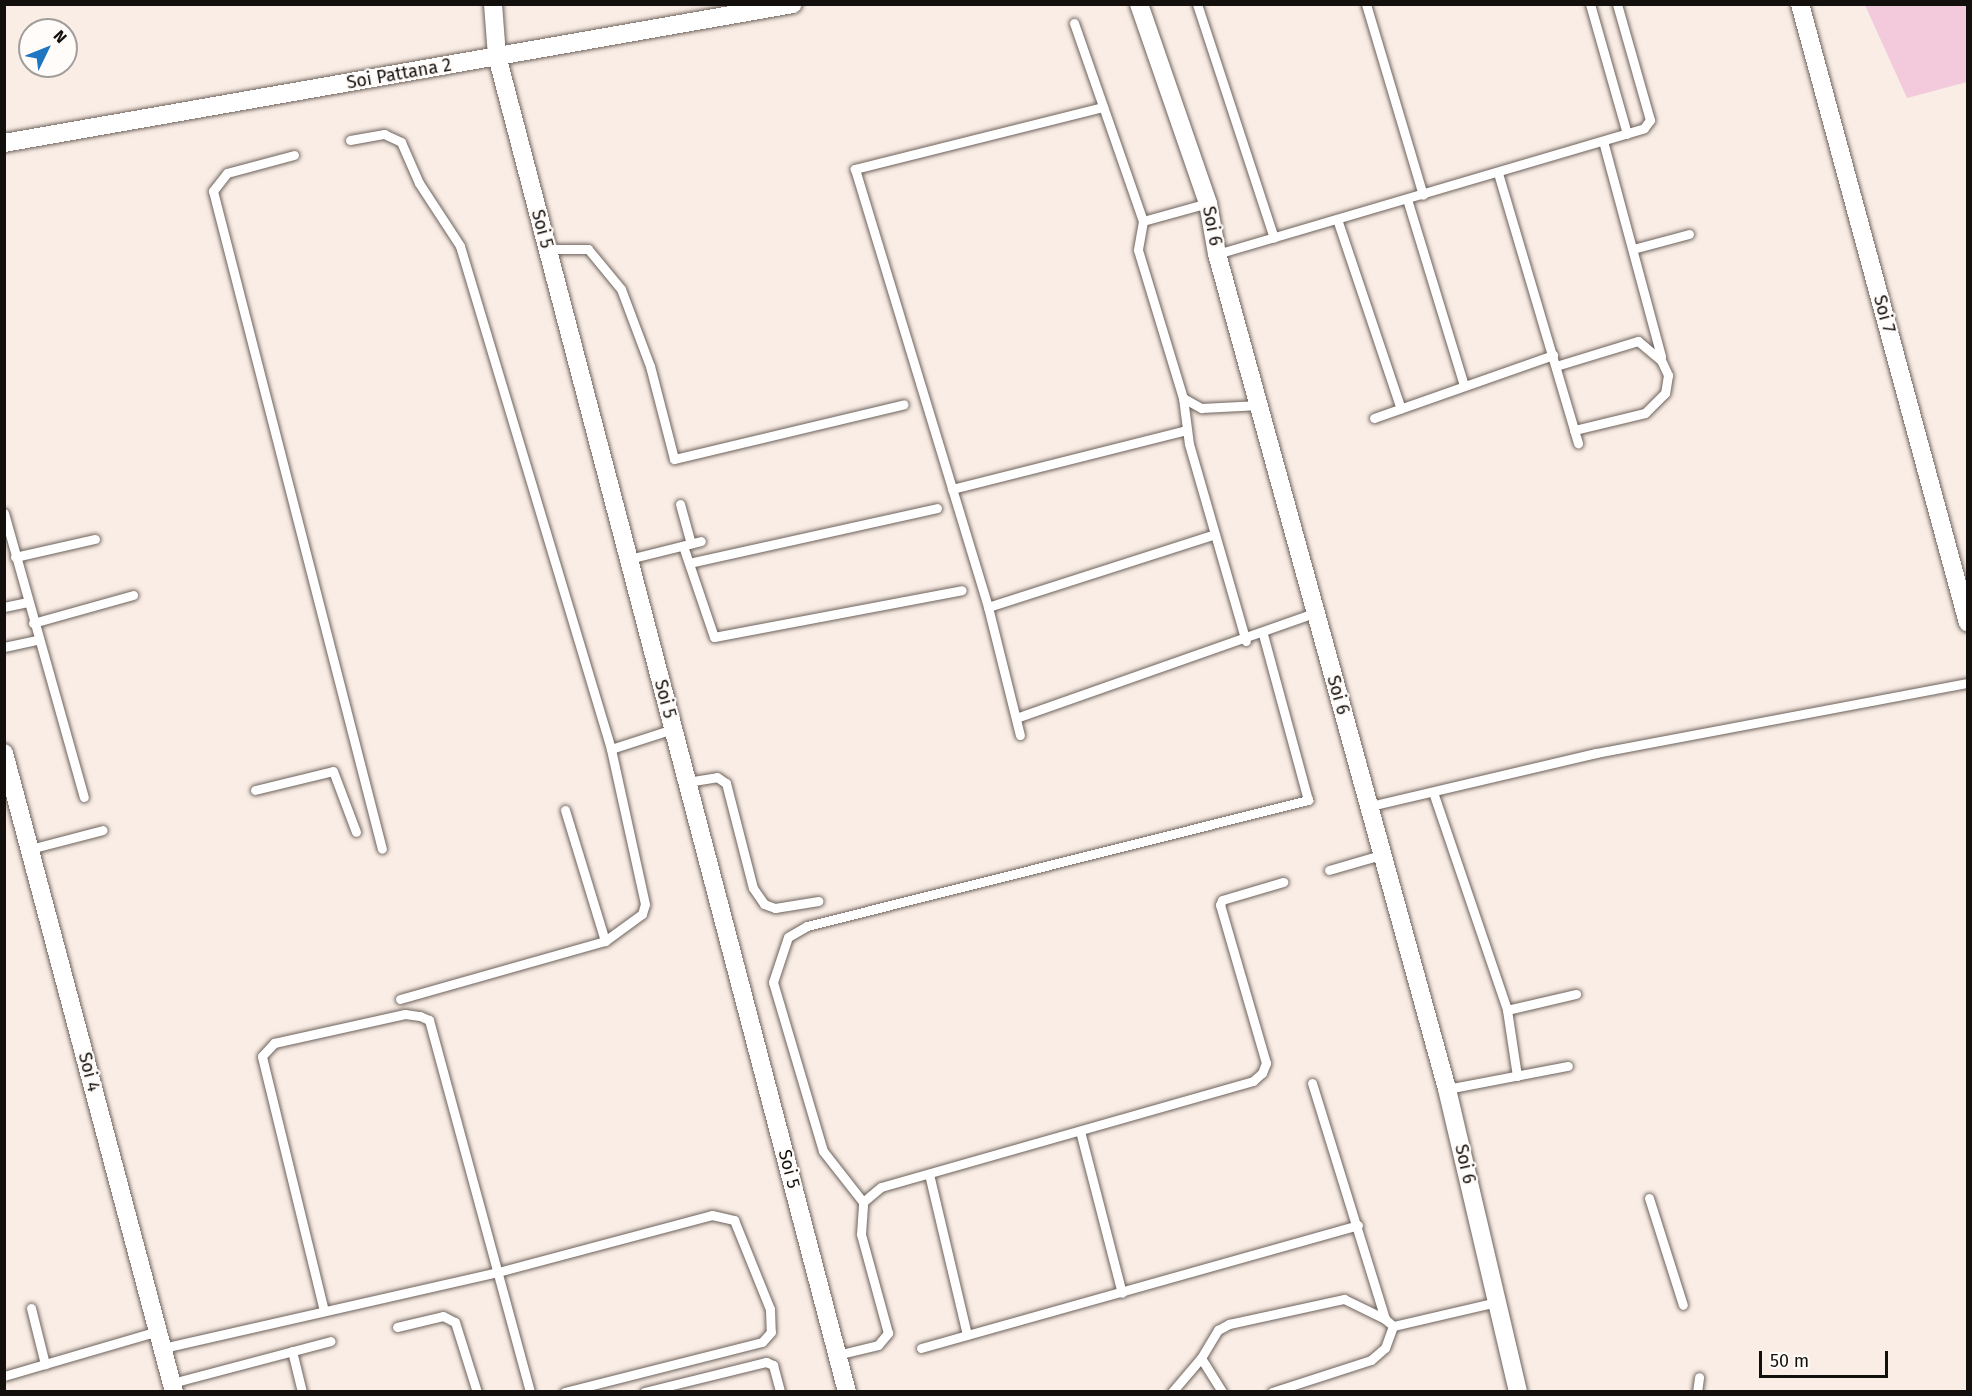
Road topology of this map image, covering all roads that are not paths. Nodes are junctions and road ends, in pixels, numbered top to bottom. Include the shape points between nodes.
1 (493, 4) edge
2 (793, 4) edge
3 (1139, 4) edge
4 (1197, 4) edge
5 (1366, 4) edge
6 (1590, 4) edge
7 (1617, 4) edge
8 (1800, 4) edge
9 (1074, 23) dead end
10 (497, 56) junction
11 (1103, 107) junction
12 (1627, 134) junction
13 (350, 140) dead end
14 (1603, 141) junction
15 (4, 143) edge
16 (294, 154) dead end
17 (1498, 173) junction
18 (1423, 195) junction
19 (1407, 199) junction
20 (1208, 203) junction
21 (1337, 219) junction
22 (1143, 221) junction
23 (1689, 234) dead end
24 (1274, 238) junction
25 (548, 249) junction
26 (1633, 249) junction
27 (1217, 254) junction
28 (1553, 355) junction
29 (1661, 360) junction
30 (1556, 366) junction
31 (1464, 386) junction
32 (1183, 398) junction
33 (904, 404) dead end
34 (1262, 405) junction
35 (1401, 409) junction
36 (1374, 418) dead end
37 (1187, 430) junction
38 (1574, 430) junction
39 (1578, 443) dead end
40 (952, 489) junction
41 (681, 504) dead end
42 (937, 508) dead end
43 (4, 513) edge
44 (1215, 534) junction
45 (95, 539) dead end
46 (702, 541) dead end
47 (687, 545) junction
48 (15, 557) junction
49 (629, 559) junction
50 (689, 563) junction
51 (962, 590) dead end
52 (134, 595) dead end
53 (27, 602) junction
54 (4, 607) edge
55 (988, 607) junction
56 (1314, 613) junction
57 (33, 623) junction
58 (1968, 623) edge
59 (1263, 634) junction
60 (38, 640) junction
61 (1246, 641) junction
62 (4, 647) edge
63 (1968, 683) edge
64 (1016, 718) junction
65 (673, 729) junction
66 (1020, 735) dead end
67 (610, 749) junction
68 (4, 753) edge
69 (687, 782) junction
70 (255, 790) dead end
71 (1434, 795) junction
72 (84, 796) dead end
73 (1370, 806) junction
74 (565, 810) dead end
75 (103, 830) dead end
76 (356, 832) dead end
77 (30, 849) junction
78 (382, 849) dead end
79 (1383, 854) junction
80 (1329, 870) dead end
81 (1283, 882) dead end
82 (818, 901) dead end
83 (605, 941) junction
84 (1576, 994) dead end
85 (400, 999) dead end
86 (1507, 1010) junction
87 (1568, 1066) dead end
88 (1517, 1076) junction
89 (1312, 1083) dead end
90 (1447, 1089) junction
91 (1080, 1131) junction
92 (929, 1174) junction
93 (1649, 1198) dead end
94 (863, 1202) junction
95 (1358, 1225) junction
96 (498, 1272) junction
97 (1122, 1293) junction
98 (1497, 1302) junction
99 (1683, 1305) dead end
100 (31, 1308) dead end
101 (324, 1311) junction
102 (1385, 1319) junction
103 (1393, 1326) junction
104 (397, 1327) dead end
105 (967, 1335) junction
106 (161, 1340) junction
107 (331, 1341) dead end
108 (921, 1348) dead end
109 (292, 1351) junction
110 (837, 1355) junction
111 (1201, 1358) junction
112 (45, 1364) junction
113 (4, 1376) edge
114 (1699, 1377) dead end
115 (173, 1387) edge
116 (302, 1392) edge
117 (477, 1392) edge
118 (530, 1392) edge
119 (564, 1392) edge
120 (644, 1392) edge
121 (780, 1392) edge
122 (847, 1392) edge
123 (1172, 1392) edge
124 (1222, 1392) edge
125 (1272, 1392) edge
126 (1518, 1392) edge
127 (1697, 1392) edge

1 - 10 street, Soi 5
2 - 10 street, Soi Pattana 2
3 - 20 street, Soi 6
4 - 24 lane
5 - 18 lane
6 - 12 lane
7 - 12 lane via 1650,120
8 - 58 street, Soi 7
9 - 11 lane
10 - 15 street, Soi Pattana 2
10 - 25 street, Soi 5
11 - 22 lane
11 - 40 lane via 855,169
12 - 14 lane
13 - 67 lane via 384,134 401,142 419,183 460,246
14 - 17 lane
14 - 26 lane
16 - 78 lane via 227,173 213,191
17 - 18 lane
17 - 28 lane
18 - 19 lane
19 - 21 lane
19 - 31 lane
20 - 22 lane
20 - 27 street, Soi 6
21 - 24 lane
21 - 35 lane
22 - 32 lane via 1138,250
23 - 26 lane
24 - 27 lane
25 - 33 lane via 588,249 621,289 650,366 674,459
25 - 49 street, Soi 5
26 - 29 lane
27 - 34 street, Soi 6
28 - 30 lane
28 - 31 lane
29 - 30 lane via 1638,341
29 - 38 lane via 1668,375 1665,393 1645,413
30 - 38 lane
31 - 35 lane
32 - 34 lane via 1201,408
32 - 37 lane
34 - 56 street, Soi 6
35 - 36 lane
37 - 40 lane
37 - 44 lane
38 - 39 lane
40 - 55 lane
41 - 47 lane
42 - 50 lane
43 - 48 lane
44 - 55 lane
44 - 61 lane
45 - 48 lane
46 - 47 lane
47 - 49 lane
47 - 50 lane
48 - 53 lane
49 - 65 street, Soi 5
50 - 51 lane via 714,637
52 - 57 lane
53 - 54 lane
53 - 57 lane
55 - 64 lane
56 - 59 lane
56 - 73 street, Soi 6
57 - 60 lane
59 - 61 lane
59 - 94 lane via 1308,800 807,926 788,937 773,982 823,1151
60 - 62 lane
60 - 72 lane
61 - 64 lane
63 - 71 lane via 1596,753
64 - 66 lane
65 - 67 lane
65 - 69 street, Soi 5
67 - 83 lane via 645,904 627,929
68 - 77 street, Soi 4
69 - 82 lane via 717,777 726,783 753,888 764,904 775,908
69 - 110 street, Soi 5
70 - 76 lane via 333,771
71 - 73 lane
71 - 86 lane
73 - 79 street, Soi 6
74 - 83 lane
75 - 77 lane
77 - 106 street, Soi 4
79 - 80 lane
79 - 90 street, Soi 6
81 - 91 lane via 1222,900 1220,905 1266,1063 1262,1073 1253,1081
83 - 85 lane
84 - 86 lane
86 - 88 lane
87 - 88 lane
88 - 90 lane
89 - 95 lane
90 - 98 street, Soi 6
91 - 92 lane
91 - 97 lane
92 - 94 lane via 881,1187
92 - 105 lane
93 - 99 lane
94 - 110 lane via 861,1234 888,1333 878,1345
95 - 97 lane
95 - 102 lane
96 - 101 lane
96 - 101 lane via 429,1020 405,1014 274,1043 262,1056
96 - 118 lane
96 - 119 lane via 712,1215 734,1220 770,1309 771,1332 762,1342
97 - 105 lane
98 - 103 lane
98 - 126 street, Soi 6
100 - 112 lane
101 - 106 lane
102 - 103 lane
102 - 111 lane via 1344,1299 1229,1324 1218,1330
103 - 125 lane via 1385,1348 1371,1360
104 - 117 lane via 443,1316 455,1322
105 - 108 lane
106 - 112 lane
106 - 115 street, Soi 4
107 - 109 lane
109 - 115 lane
109 - 116 lane
110 - 122 street, Soi 5
111 - 123 lane
111 - 124 lane
112 - 113 lane
114 - 127 lane
120 - 121 lane via 766,1362 773,1365

